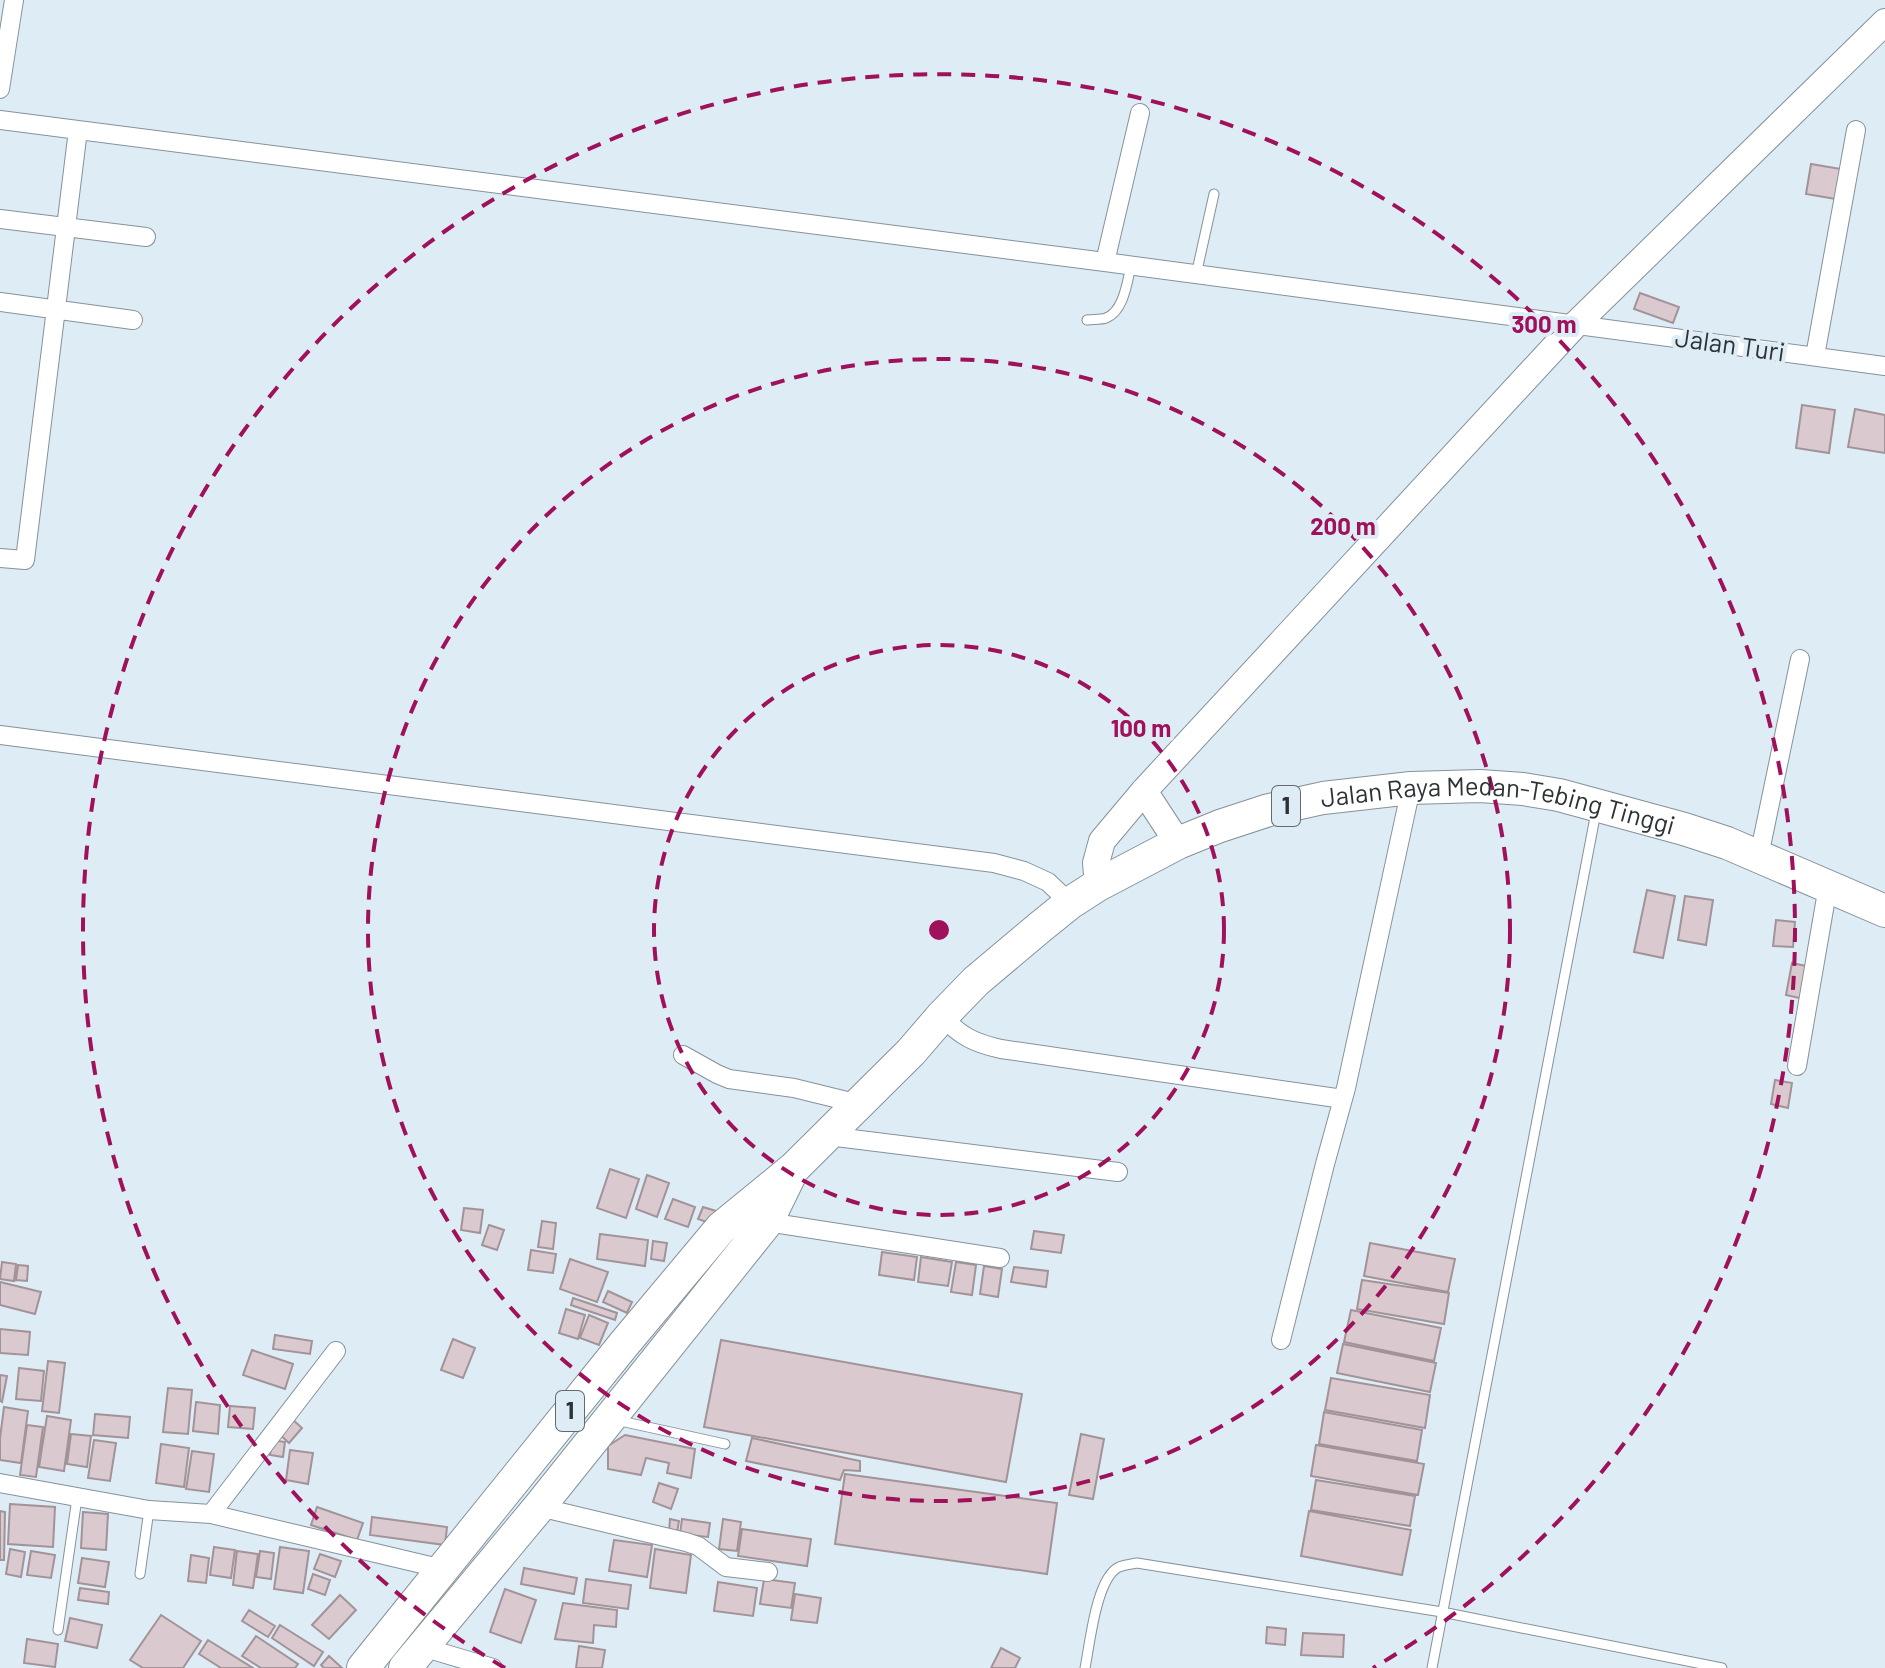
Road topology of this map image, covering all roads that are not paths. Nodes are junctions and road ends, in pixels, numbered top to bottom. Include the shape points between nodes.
1 (14, 0) edge
2 (1885, 22) edge
3 (0, 89) edge
4 (1140, 113) dead end
5 (0, 120) edge
6 (78, 130) junction
7 (1856, 130) dead end
8 (1214, 194) dead end
9 (0, 219) edge
10 (67, 227) junction
11 (146, 237) dead end
12 (1105, 262) junction
13 (1131, 266) junction
14 (1196, 275) junction
15 (0, 302) edge
16 (56, 310) junction
17 (133, 320) dead end
18 (1087, 320) dead end
19 (1575, 325) junction
20 (1815, 356) junction
21 (1885, 366) edge
22 (0, 558) edge
23 (1800, 659) dead end
24 (0, 735) edge
25 (1411, 788) junction
26 (1144, 791) junction
27 (1597, 805) junction
28 (1178, 843) junction
29 (1759, 856) junction
30 (1098, 885) junction
31 (1828, 886) junction
32 (1070, 903) junction
33 (1885, 911) edge
34 (942, 1016) junction
35 (683, 1055) dead end
36 (1797, 1066) dead end
37 (1343, 1099) junction
38 (859, 1104) junction
39 (828, 1136) junction
40 (793, 1169) junction
41 (1118, 1172) dead end
42 (767, 1222) junction
43 (1000, 1258) dead end
44 (1281, 1340) dead end
45 (336, 1351) dead end
46 (608, 1418) junction
47 (725, 1444) dead end
48 (0, 1483) edge
49 (77, 1498) junction
50 (539, 1507) junction
51 (149, 1510) junction
52 (211, 1514) junction
53 (443, 1569) junction
54 (768, 1572) dead end
55 (140, 1574) dead end
56 (1442, 1612) junction
57 (58, 1630) dead end
58 (414, 1657) edge
59 (363, 1668) edge
60 (493, 1668) edge
61 (1085, 1668) edge
62 (1432, 1668) edge
63 (1722, 1668) edge

1 - 3 street
2 - 19 street
4 - 12 street
5 - 6 street, Jalan Turi
6 - 10 street
6 - 12 street, Jalan Turi
7 - 20 street
8 - 14 lane
9 - 10 street
10 - 11 street
10 - 16 street
12 - 13 street, Jalan Turi
13 - 14 street, Jalan Turi
13 - 18 lane via 1121,302 1111,315
14 - 19 street, Jalan Turi
15 - 16 street
16 - 17 street
16 - 22 street via 25,560
19 - 20 street, Jalan Turi
19 - 26 street
20 - 21 street, Jalan Turi
23 - 29 street
24 - 32 street via 994,863 1048,882
25 - 27 highway, Jalan Raya Medan-Tebing Tinggi / 1 via 1523,789
25 - 28 highway, Jalan Raya Medan-Tebing Tinggi / 1 via 1269,810
25 - 37 street
26 - 28 street
26 - 30 street via 1102,841
27 - 29 highway, Jalan Raya Medan-Tebing Tinggi / 1
27 - 56 lane
28 - 30 highway, Jalan Raya Medan-Tebing Tinggi / 1
29 - 31 highway, Jalan Raya Medan-Tebing Tinggi / 1
30 - 32 highway, Jalan Raya Medan-Tebing Tinggi / 1
31 - 33 highway, Jalan Raya Medan-Tebing Tinggi / 1
31 - 36 street
32 - 34 highway, Jalan Raya Medan-Tebing Tinggi / 1
34 - 37 street via 980,1045
34 - 38 highway, Jalan Raya Medan-Tebing Tinggi / 1
35 - 38 street via 729,1079
37 - 44 street
38 - 39 highway, Jalan Raya Medan-Tebing Tinggi / 1
39 - 40 highway, Jalan Raya Medan-Tebing Tinggi / 1
39 - 41 street
40 - 42 highway, Jalan Raya Medan-Tebing Tinggi / 1
40 - 53 highway, Jalan Raya Medan-Tebing Tinggi / 1 via 706,1244
42 - 43 street
42 - 46 highway, Jalan Raya Medan-Tebing Tinggi / 1
45 - 52 street
46 - 47 lane
46 - 50 highway, Jalan Raya Medan-Tebing Tinggi / 1
48 - 49 street
49 - 51 street
49 - 57 lane
50 - 54 street via 686,1542 726,1567
50 - 58 highway, Jalan Raya Medan-Tebing Tinggi / 1
51 - 52 street
51 - 55 lane
52 - 53 street
53 - 59 highway, Jalan Raya Medan-Tebing Tinggi / 1
56 - 61 lane via 1137,1563 1118,1567 1107,1578
56 - 62 lane
56 - 63 lane
58 - 60 street

